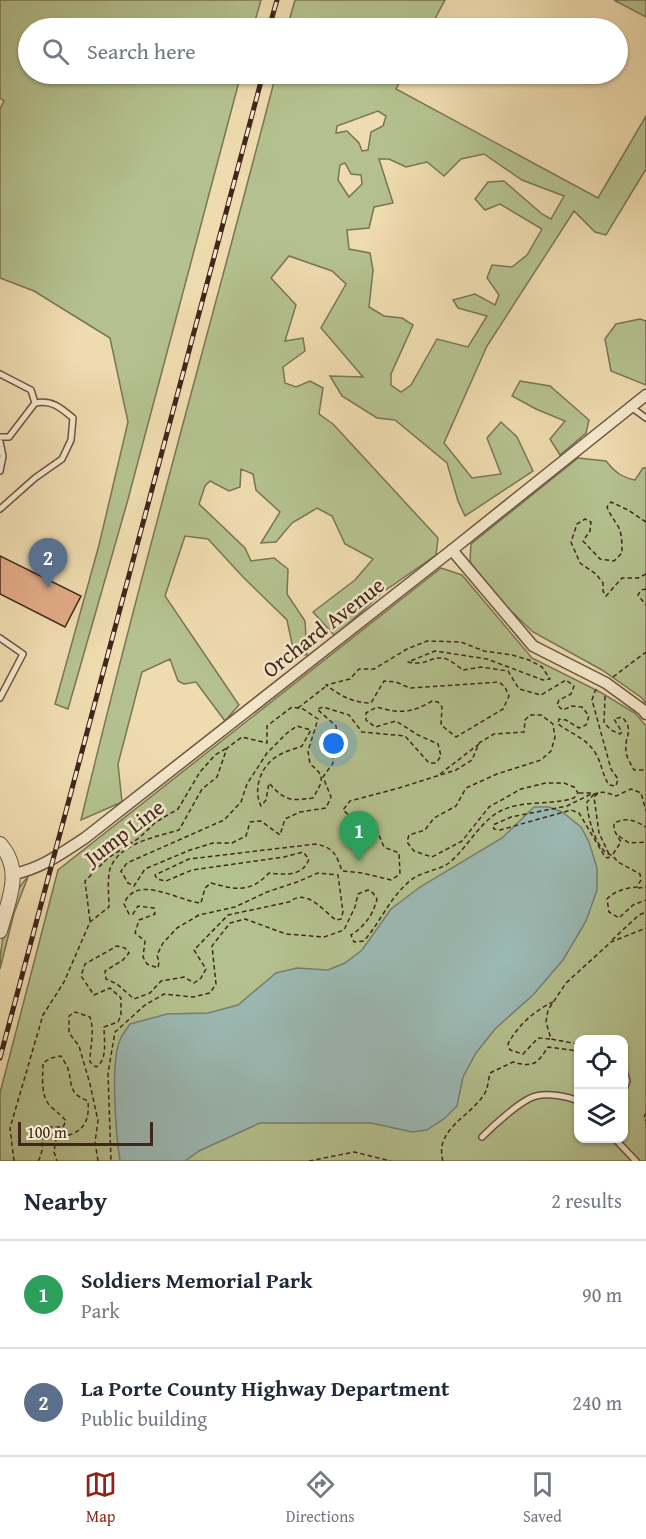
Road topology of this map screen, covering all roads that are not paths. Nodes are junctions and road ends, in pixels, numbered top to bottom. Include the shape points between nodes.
1 (0, 374) edge
2 (646, 395) edge
3 (35, 403) junction
4 (631, 407) junction
5 (646, 418) edge
6 (0, 437) edge
7 (0, 442) edge
8 (0, 471) edge
9 (0, 509) edge
10 (452, 550) junction
11 (0, 638) edge
12 (0, 698) edge
13 (646, 714) edge
14 (0, 844) edge
15 (14, 874) junction
16 (0, 931) edge
17 (574, 1099) edge
18 (482, 1137) dead end
19 (619, 1143) edge
20 (636, 1161) edge

1 - 3 lane via 31,390
2 - 4 street, Orchard Avenue
3 - 6 lane via 9,436
3 - 9 lane via 46,401 73,418 71,440 62,459
4 - 5 lane
4 - 10 street, Orchard Avenue
7 - 8 lane
10 - 13 street via 533,646 606,683
10 - 15 street, Orchard Avenue via 85,838 46,864
11 - 12 lane via 23,654
14 - 15 street
15 - 16 street
17 - 18 lane via 535,1096 501,1118
19 - 20 lane

